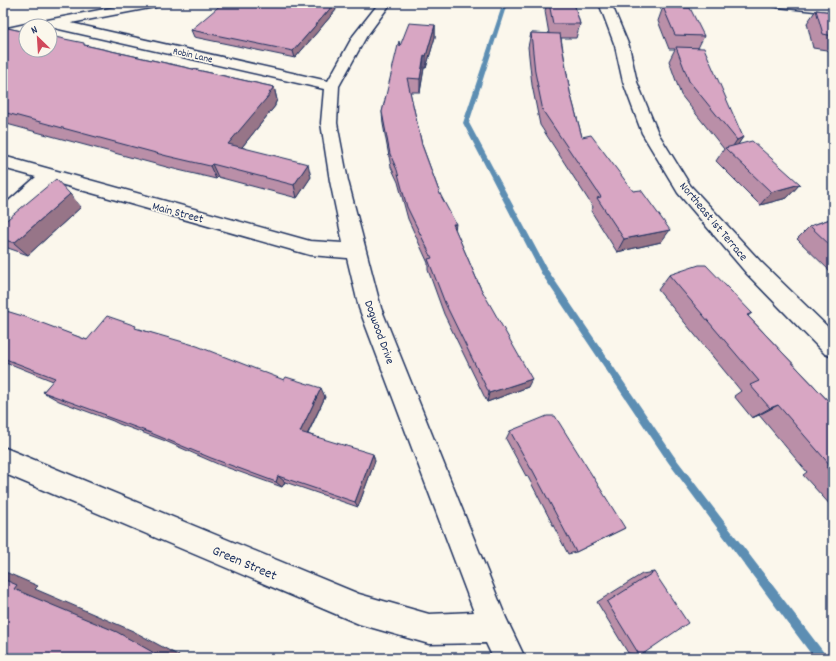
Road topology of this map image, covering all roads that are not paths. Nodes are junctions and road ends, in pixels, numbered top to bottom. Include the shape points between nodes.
1 (155, 3) edge
2 (385, 3) edge
3 (605, 3) edge
4 (778, 3) edge
5 (833, 9) edge
6 (58, 22) edge
7 (58, 24) edge
8 (18, 30) edge
9 (3, 33) edge
10 (332, 86) junction
11 (3, 162) edge
12 (50, 175) junction
13 (3, 217) edge
14 (355, 251) junction
15 (833, 347) edge
16 (3, 460) edge
17 (495, 627) junction
18 (510, 658) edge

1 - 6 street
2 - 10 street, Dogwood Drive via 360,36
3 - 15 street, Northeast 1st Terrace via 622,46 630,82 650,133 684,189 754,268
4 - 5 street
7 - 10 street, Robin Lane
8 - 9 street
10 - 14 street, Dogwood Drive via 329,123
11 - 12 street, Main Street
12 - 13 street
12 - 14 street, Main Street via 310,248
14 - 17 street, Dogwood Drive via 370,308
16 - 17 street, Green Street via 359,609 429,629
17 - 18 street, Dogwood Drive

